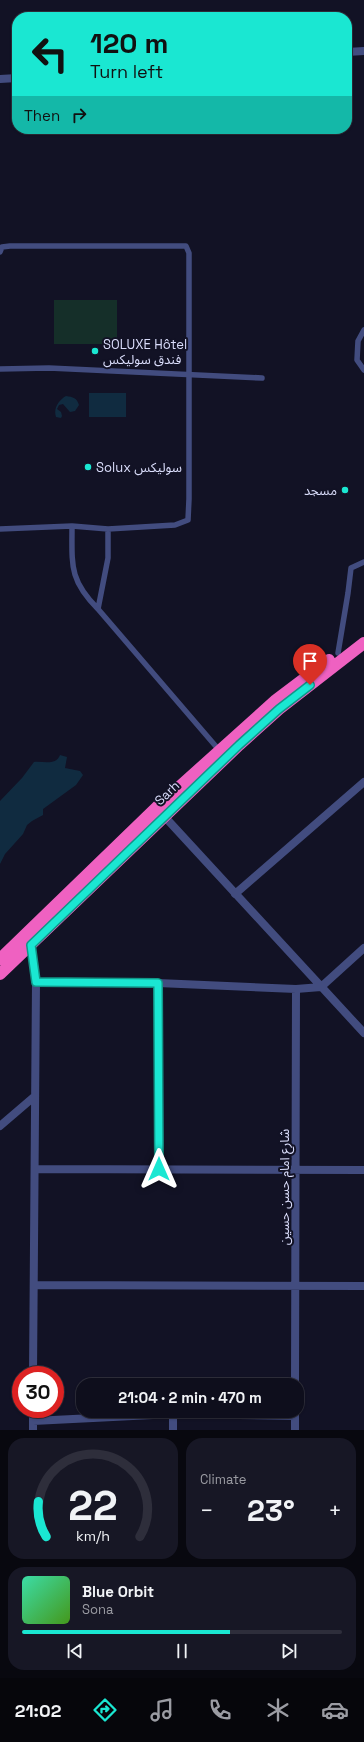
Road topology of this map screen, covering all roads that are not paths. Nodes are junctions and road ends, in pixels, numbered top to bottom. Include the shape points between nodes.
1 (364, 51) edge
2 (352, 52) edge
3 (12, 78) edge
4 (0, 79) edge
5 (0, 252) edge
6 (364, 330) edge
7 (0, 369) edge
8 (364, 370) edge
9 (189, 375) junction
10 (262, 378) dead end
11 (72, 526) junction
12 (0, 529) edge
13 (108, 529) junction
14 (364, 562) edge
15 (98, 609) junction
16 (364, 635) edge
17 (364, 643) edge
18 (338, 653) junction
19 (219, 750) junction
20 (364, 782) edge
21 (164, 816) junction
22 (235, 894) junction
23 (31, 945) junction
24 (364, 948) edge
25 (0, 960) edge
26 (0, 974) edge
27 (36, 982) junction
28 (158, 983) junction
29 (321, 987) junction
30 (296, 989) junction
31 (364, 1033) edge
32 (35, 1096) junction
33 (0, 1126) edge
34 (35, 1169) junction
35 (159, 1169) junction
36 (297, 1170) junction
37 (364, 1170) edge
38 (34, 1285) junction
39 (296, 1286) junction
40 (364, 1286) edge
41 (33, 1366) edge
42 (295, 1378) edge
43 (93, 1418) edge
44 (173, 1418) edge
45 (295, 1418) edge
46 (33, 1421) joint
47 (33, 1430) edge
48 (173, 1430) edge
49 (295, 1430) edge

1 - 2 street
3 - 4 street
5 - 9 lane via 2,247 10,246 186,246 189,253
6 - 8 lane via 358,341 357,360
7 - 9 lane via 49,368
9 - 10 lane
9 - 13 lane via 188,520 175,525
11 - 12 lane
11 - 13 lane
11 - 15 lane via 72,560 77,583
13 - 15 lane via 108,558
14 - 18 lane via 350,568
15 - 19 lane
16 - 18 highway, Sarh
17 - 21 highway, Sarh via 279,709
18 - 19 highway, Sarh via 276,700
19 - 25 highway, Sarh
20 - 22 street
21 - 22 street
21 - 23 highway, Sarh
22 - 29 street
23 - 26 highway, Sarh
23 - 27 street
24 - 29 street
27 - 28 street
27 - 32 street
28 - 30 street
28 - 35 street
29 - 30 street
29 - 31 street
30 - 36 street, شارع امام حسن حسين
32 - 33 street
32 - 34 street
34 - 35 street
34 - 38 street
35 - 36 street
36 - 37 street
36 - 39 street, شارع امام حسن حسين
38 - 39 street
38 - 41 street
39 - 40 street
39 - 42 street, شارع امام حسن حسين
43 - 46 street
44 - 48 street
45 - 49 street
46 - 47 street

